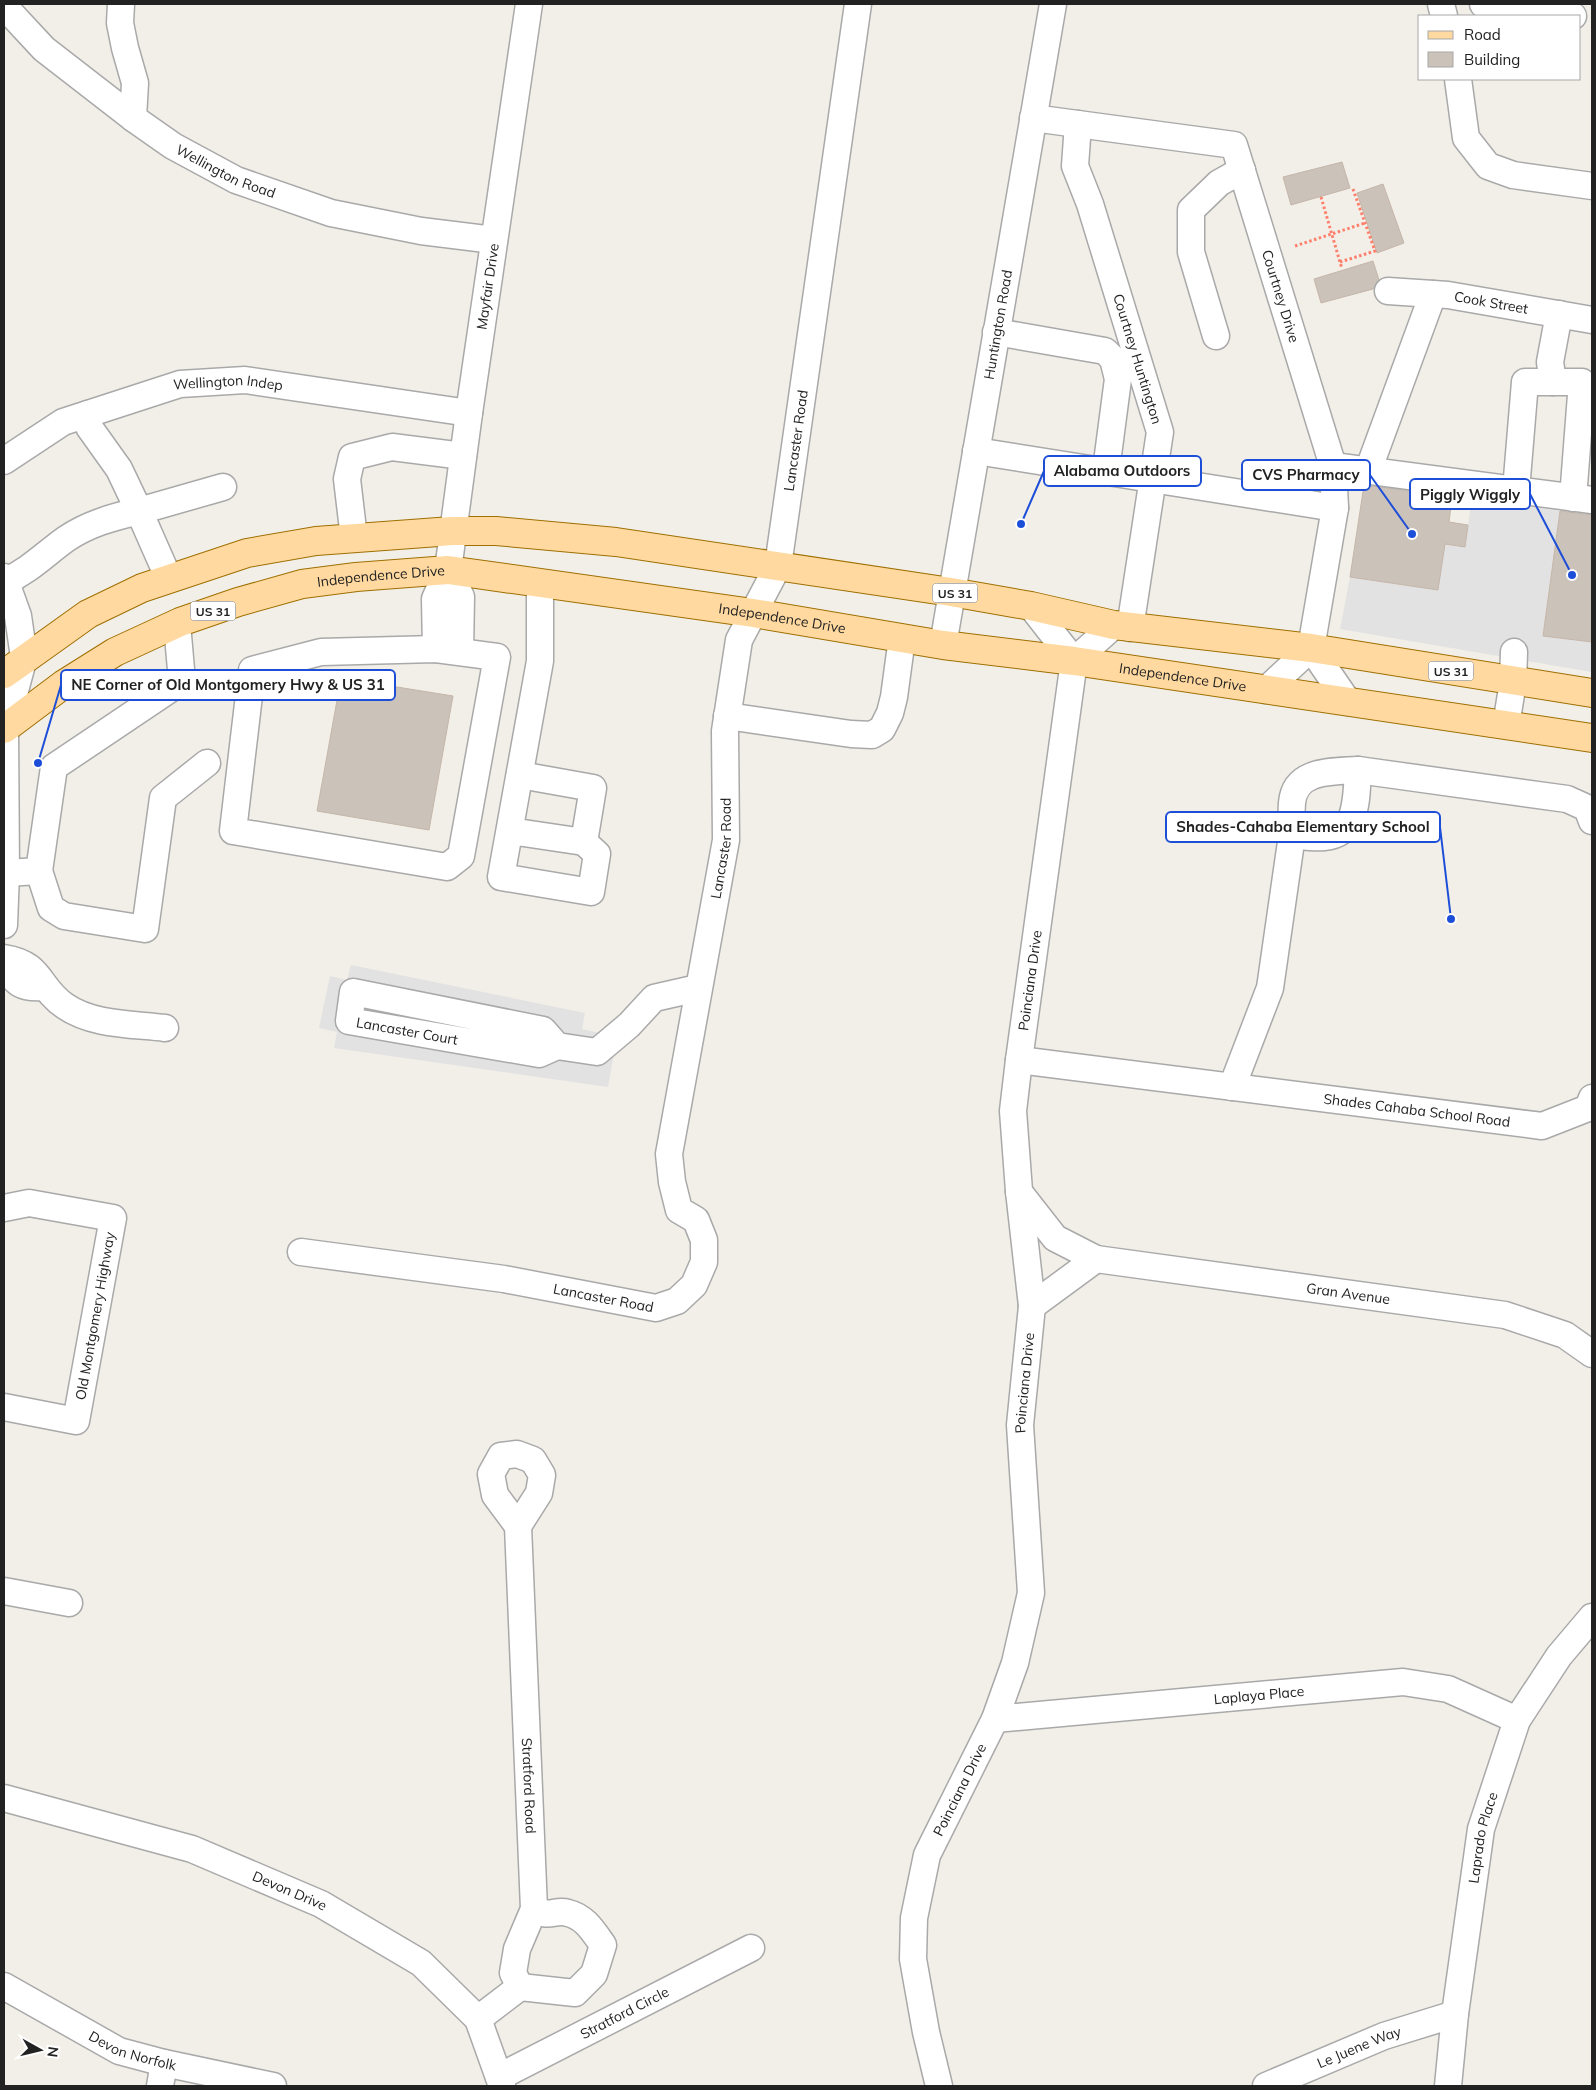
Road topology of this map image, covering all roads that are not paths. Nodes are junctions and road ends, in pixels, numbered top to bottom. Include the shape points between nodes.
1 (121, 4) edge
2 (529, 4) edge
3 (858, 4) edge
4 (1053, 4) edge
5 (1483, 4) edge
6 (4, 6) edge
7 (1558, 11) edge
8 (1458, 80) edge
9 (132, 118) junction
10 (1033, 118) junction
11 (1078, 124) junction
12 (1242, 170) junction
13 (1592, 186) edge
14 (494, 240) junction
15 (1388, 291) dead end
16 (1433, 294) junction
17 (1559, 314) junction
18 (1592, 320) edge
19 (996, 332) junction
20 (1216, 336) dead end
21 (1553, 382) junction
22 (88, 414) junction
23 (469, 414) junction
24 (976, 451) junction
25 (463, 456) junction
26 (4, 461) edge
27 (1333, 466) junction
28 (1106, 470) junction
29 (1368, 471) junction
30 (1152, 479) junction
31 (223, 487) dead end
32 (1516, 490) junction
33 (1583, 499) edge
34 (1335, 508) junction
35 (139, 511) junction
36 (452, 532) junction
37 (354, 538) junction
38 (778, 566) junction
39 (448, 570) junction
40 (5, 579) edge
41 (169, 579) junction
42 (540, 583) junction
43 (951, 592) junction
44 (1031, 606) junction
45 (753, 613) junction
46 (176, 624) junction
47 (1122, 626) junction
48 (902, 638) junction
49 (943, 645) junction
50 (1311, 648) junction
51 (448, 650) junction
52 (1514, 652) dead end
53 (1074, 661) junction
54 (14, 666) edge
55 (1513, 682) junction
56 (1266, 690) junction
57 (1592, 694) edge
58 (1348, 702) junction
59 (727, 716) junction
60 (1506, 724) junction
61 (4, 728) edge
62 (1592, 738) edge
63 (207, 762) dead end
64 (1358, 770) junction
65 (520, 775) junction
66 (1592, 821) edge
67 (510, 831) junction
68 (1292, 835) junction
69 (584, 842) junction
70 (39, 871) junction
71 (6, 873) junction
72 (4, 925) edge
73 (4, 958) edge
74 (4, 964) edge
75 (45, 987) junction
76 (698, 988) junction
77 (462, 1014) junction
78 (165, 1028) dead end
79 (458, 1040) junction
80 (557, 1046) junction
81 (1018, 1060) junction
82 (1232, 1087) junction
83 (1592, 1098) edge
84 (1019, 1191) junction
85 (4, 1208) edge
86 (301, 1252) dead end
87 (1096, 1259) junction
88 (1032, 1306) junction
89 (1592, 1354) edge
90 (4, 1407) edge
91 (518, 1526) dead end
92 (4, 1590) edge
93 (69, 1603) dead end
94 (1592, 1617) edge
95 (995, 1719) junction
96 (1517, 1720) junction
97 (4, 1798) edge
98 (534, 1908) junction
99 (751, 1948) dead end
100 (4, 1986) edge
101 (520, 1987) junction
102 (1455, 2014) junction
103 (478, 2019) junction
104 (162, 2074) edge
105 (500, 2082) edge
106 (273, 2086) edge
107 (939, 2086) edge
108 (1266, 2086) edge
109 (1448, 2086) edge

1 - 9 street via 120,23 135,83
2 - 14 street, Mayfair Drive
3 - 38 street, Lancaster Road
4 - 10 street, Huntington Road
5 - 7 street
6 - 9 street, Wellington Road via 44,49
8 - 13 street via 1466,138 1488,166 1513,175
9 - 14 street, Wellington Road via 172,146 236,180 331,213 421,231
10 - 11 street, Courtney Drive
10 - 19 street, Huntington Road
11 - 12 street, Courtney Drive via 1234,145
11 - 30 street, Courtney Huntington via 1075,166 1090,204 1160,432
12 - 20 street via 1219,183 1191,210 1191,252
12 - 27 street, Courtney Drive
14 - 23 street, Mayfair Drive
15 - 16 street, Cook Street
16 - 17 street, Cook Street
16 - 29 street
17 - 18 street, Cook Street
17 - 21 street via 1550,362
19 - 24 street, Huntington Road
19 - 28 street via 1105,351 1113,359 1118,379
21 - 32 street via 1525,382
21 - 33 street via 1582,382
22 - 23 street, Wellington Indep via 180,384 245,380
22 - 26 street, Wellington Indep via 63,422
22 - 35 street via 89,427 119,469
23 - 25 street, Mayfair Drive
24 - 28 street
24 - 43 street, Huntington Road
25 - 36 street, Mayfair Drive
25 - 37 street via 392,446 352,457 348,479
27 - 29 street
27 - 34 street, Courtney Drive
28 - 30 street
29 - 32 street
30 - 34 street
30 - 47 street, Courtney Huntington
31 - 35 street
32 - 33 street
34 - 50 street, Courtney Drive
35 - 40 street via 107,519 79,532 24,572
35 - 41 street
36 - 37 main road, US 31
36 - 38 main road, US 31 via 496,531 616,542
36 - 39 street, Mayfair Drive
37 - 41 main road, US 31 via 316,540 248,553
38 - 43 main road, US 31
38 - 45 street, Lancaster Road
39 - 42 main road, Independence Drive / US 31
39 - 46 main road, Independence Drive / US 31 via 302,584
39 - 51 street, Mayfair Drive via 435,599
40 - 54 street via 18,616
41 - 54 main road, US 31 via 88,614
42 - 45 main road, Independence Drive / US 31
42 - 65 street via 540,660
43 - 44 main road, US 31
43 - 49 street, Huntington Road
44 - 47 main road, US 31
44 - 53 street
45 - 48 main road, Independence Drive / US 31
45 - 59 street, Lancaster Road via 739,640
46 - 61 main road, Independence Drive / US 31 via 115,652
46 - 70 street via 182,681 54,767
47 - 50 main road, US 31
47 - 53 street
48 - 49 main road, Independence Drive / US 31
48 - 59 street via 890,713 882,729 872,734 851,734
49 - 53 main road, Independence Drive / US 31
50 - 55 main road, US 31
50 - 56 street
50 - 58 street
51 - 51 street via 321,652 252,670 233,831 447,867 454,862 461,856 497,657
52 - 55 street
53 - 56 main road, Independence Drive / US 31
53 - 81 street, Poinciana Drive
54 - 61 street
55 - 57 main road, US 31
55 - 60 street
56 - 58 main road, Independence Drive / US 31
58 - 60 main road, Independence Drive / US 31
59 - 76 street, Lancaster Road via 726,840
60 - 62 main road, Independence Drive / US 31
61 - 71 street
63 - 70 street via 163,798 145,929 64,916 51,908
64 - 66 street via 1567,799 1586,808
64 - 68 street via 1306,778 1294,793
64 - 68 street via 1355,811 1344,829 1324,837
65 - 67 street
65 - 69 street via 593,788
67 - 69 street
67 - 69 street via 501,877 590,892 596,854
68 - 82 street via 1270,988
70 - 71 street
71 - 72 street
73 - 75 street via 19,960 37,973
74 - 75 street via 13,980 29,989
75 - 78 street via 63,1005 78,1013
76 - 80 street, Lancaster Court via 654,998 596,1052
76 - 86 street, Lancaster Road via 669,1154 679,1210 696,1220 704,1240 704,1262 694,1285 677,1301 656,1308 504,1279
77 - 79 street
77 - 79 street, Lancaster Court via 353,992 349,1021
77 - 80 street, Lancaster Court via 543,1030
79 - 80 street, Lancaster Court via 539,1054
81 - 82 street, Shades Cahaba School Road
81 - 84 street, Poinciana Drive via 1013,1111
82 - 83 street, Shades Cahaba School Road via 1542,1126 1588,1108
84 - 87 street, Gran Avenue via 1055,1238
84 - 88 street, Poinciana Drive
85 - 90 street, Old Montgomery Highway via 29,1203 113,1218 76,1421
87 - 88 street
87 - 89 street, Gran Avenue via 1505,1315 1564,1335
88 - 95 street, Poinciana Drive via 1020,1425 1031,1592 1015,1664
91 - 98 street, Stratford Road
92 - 93 street
94 - 96 street, Laprado Place via 1559,1656
95 - 96 street, Laplaya Place via 1403,1682 1448,1689
95 - 107 street, Poinciana Drive via 927,1855 914,1918 913,1959
96 - 102 street, Laprado Place via 1481,1828
97 - 103 street, Devon Drive via 192,1849 321,1904 420,1963
98 - 101 street, Stratford Road via 516,1949 513,1973
98 - 101 street via 543,1914 567,1912 588,1924 603,1945 594,1974 575,1993
99 - 105 street, Stratford Circle
100 - 104 street, Devon Norfolk
101 - 103 street
102 - 108 street, Le Juene Way via 1384,2036
102 - 109 street, Laprado Place
103 - 105 street, Devon Drive
104 - 106 street, Devon Norfolk

